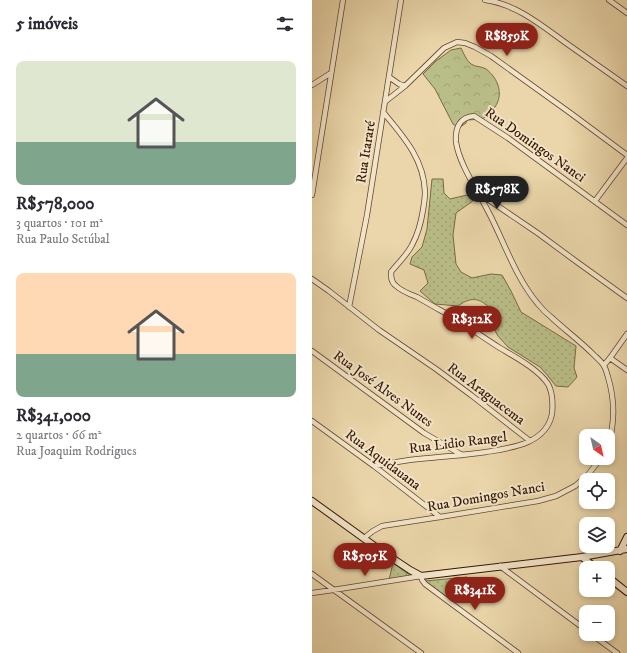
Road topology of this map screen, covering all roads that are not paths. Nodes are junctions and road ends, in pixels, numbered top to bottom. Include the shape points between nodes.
1 (343, 0) edge
2 (402, 0) edge
3 (487, 0) edge
4 (609, 0) edge
5 (627, 13) edge
6 (331, 73) junction
7 (389, 77) junction
8 (312, 85) edge
9 (405, 86) junction
10 (627, 86) edge
11 (386, 101) junction
12 (384, 112) junction
13 (627, 156) edge
14 (479, 193) junction
15 (312, 195) edge
16 (595, 201) junction
17 (627, 225) edge
18 (312, 279) edge
19 (627, 298) edge
20 (349, 307) junction
21 (627, 334) edge
22 (312, 351) edge
23 (610, 358) junction
24 (604, 365) junction
25 (627, 370) edge
26 (312, 421) edge
27 (612, 429) edge
28 (530, 441) junction
29 (462, 455) junction
30 (596, 465) edge
31 (374, 466) junction
32 (312, 501) edge
33 (440, 517) junction
34 (627, 537) edge
35 (364, 538) junction
36 (627, 549) edge
37 (620, 551) junction
38 (582, 558) junction
39 (586, 561) edge
40 (500, 566) junction
41 (312, 574) edge
42 (421, 576) junction
43 (615, 583) edge
44 (333, 590) junction
45 (627, 592) edge
46 (312, 593) edge
47 (579, 625) edge
48 (600, 641) edge
49 (421, 653) edge
50 (518, 653) edge
51 (616, 653) edge

1 - 6 street
2 - 7 street, Rua Itararé
3 - 10 street via 516,10 536,22
4 - 5 street
6 - 8 street
6 - 15 street
7 - 9 street
7 - 11 street, Rua Itararé
9 - 11 street
9 - 13 street via 444,48 457,42 465,43 491,56
11 - 12 street, Rua Itararé
12 - 20 street, Rua Itararé
12 - 28 street, Rua Lidio Rangel via 415,155 422,169 425,194 416,237 391,272 394,285 448,314 515,357 548,384 553,400 551,419 542,433
13 - 16 street
14 - 16 street, Rua Domingos Nanci via 461,160 456,142 458,125 468,116 474,116 508,138
14 - 19 street
14 - 24 street, Rua Domingos Nanci via 527,291 539,306
16 - 17 street, Rua Domingos Nanci
18 - 20 street, Rua Araguacema
20 - 28 street, Rua Araguacema
21 - 23 street
22 - 29 street, Rua José Alves Nunes via 424,433
23 - 24 street
23 - 25 street
24 - 27 street, Rua Domingos Nanci via 613,402
26 - 31 street, Rua Aquidauana
28 - 29 street, Rua Lidio Rangel via 513,447
29 - 31 street, Rua Lidio Rangel
30 - 33 street, Rua Domingos Nanci via 575,486 556,496
31 - 33 street, Rua Aquidauana
32 - 35 main road
33 - 35 street, Rua Domingos Nanci via 382,526
34 - 37 main road
35 - 42 main road
36 - 37 main road
37 - 38 main road
38 - 39 main road
38 - 40 main road
40 - 42 main road
40 - 47 street
41 - 44 street
42 - 44 street
42 - 50 street via 425,584
43 - 45 main road
44 - 46 street
44 - 49 street
48 - 51 street

